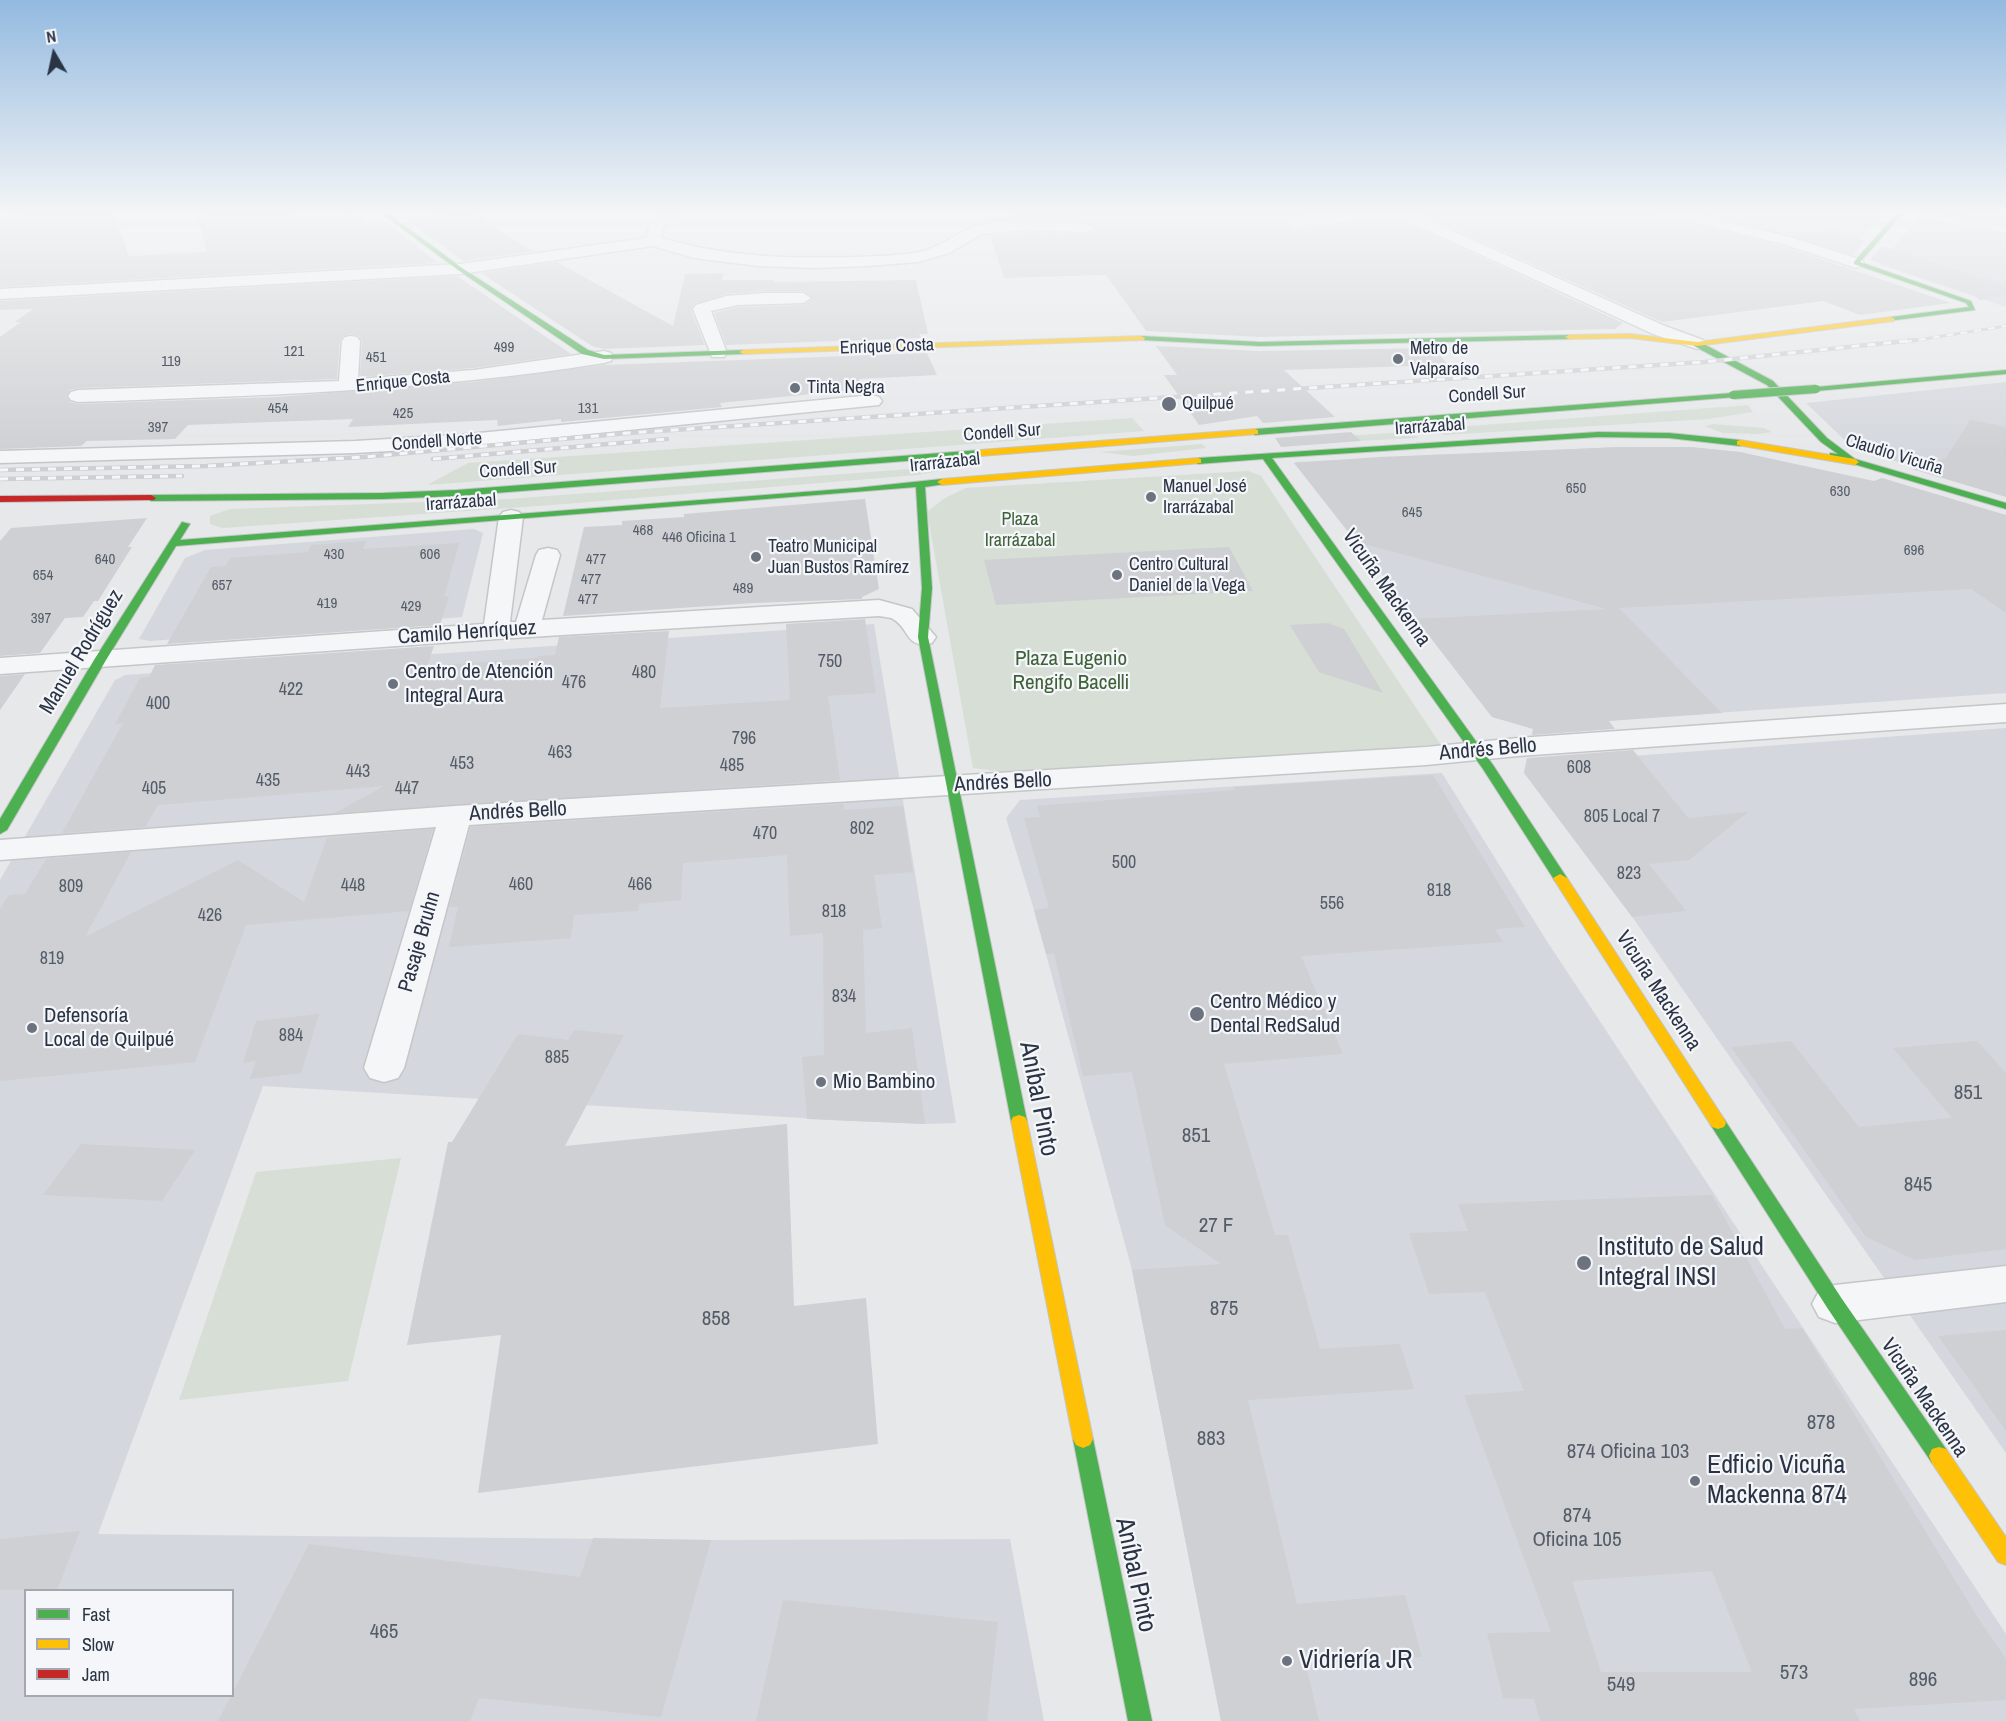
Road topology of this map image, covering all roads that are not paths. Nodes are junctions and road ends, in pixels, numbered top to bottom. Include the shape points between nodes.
1 (31, 292) edge
2 (495, 292) edge
3 (1576, 292) edge
4 (1940, 292) edge
5 (0, 294) edge
6 (803, 298) dead end
7 (351, 341) dead end
8 (1697, 344) junction
9 (718, 353) junction
10 (604, 357) junction
11 (2006, 372) edge
12 (348, 387) junction
13 (78, 396) dead end
14 (872, 401) dead end
15 (1807, 422) junction
16 (1794, 433) dead end
17 (1775, 436) joint
18 (1720, 439) junction
19 (1266, 457) junction
20 (0, 458) edge
21 (1855, 462) junction
22 (920, 484) junction
23 (204, 498) junction
24 (0, 499) edge
25 (2006, 506) edge
26 (511, 517) junction
27 (173, 543) junction
28 (548, 555) dead end
29 (526, 629) junction
30 (496, 631) junction
31 (923, 637) junction
32 (100, 660) junction
33 (0, 666) edge
34 (2006, 712) edge
35 (1477, 751) junction
36 (951, 786) junction
37 (455, 816) junction
38 (0, 830) edge
39 (0, 850) edge
40 (384, 1068) dead end
41 (2006, 1284) edge
42 (1835, 1304) junction
43 (2006, 1555) edge
44 (1140, 1721) edge

1 - 5 street
2 - 10 street via 585,352
3 - 8 street
4 - 8 street via 1969,302 1973,309
6 - 9 street via 732,301 702,309
7 - 12 street
8 - 9 street, Enrique Costa via 1630,336 1260,344 1131,338
8 - 15 street via 1770,383
9 - 10 street, Enrique Costa
10 - 12 street, Enrique Costa via 555,366
11 - 23 street, Condell Sur, bridge via 457,493
12 - 13 street, Enrique Costa
14 - 20 street, Condell Norte via 458,441
15 - 16 street
15 - 21 street
17 - 18 street, Irarrázabal
17 - 21 street, Claudio Vicuña
18 - 19 street, Irarrázabal via 1628,434 1536,437
18 - 21 street, Irarrázabal
19 - 22 street, Irarrázabal
19 - 35 street, Vicuña Mackenna
21 - 25 street, Claudio Vicuña
22 - 26 street, Irarrázabal
22 - 31 street, Aníbal Pinto via 927,588
23 - 24 street, Condell Sur
23 - 27 street, Manuel Rodríguez
26 - 27 street, Irarrázabal
26 - 30 street
27 - 32 street, Manuel Rodríguez
28 - 29 street
29 - 30 street, Camilo Henríquez
29 - 31 street, Camilo Henríquez via 879,608 903,614
30 - 32 street, Camilo Henríquez
31 - 36 street, Aníbal Pinto
32 - 33 street, Camilo Henríquez
32 - 38 street, Manuel Rodríguez
34 - 35 street, Andrés Bello
35 - 36 street, Andrés Bello
35 - 42 street, Vicuña Mackenna
36 - 37 street, Andrés Bello
36 - 44 street, Aníbal Pinto
37 - 39 street, Andrés Bello
37 - 40 street, Pasaje Bruhn
41 - 42 street
42 - 43 street, Vicuña Mackenna

